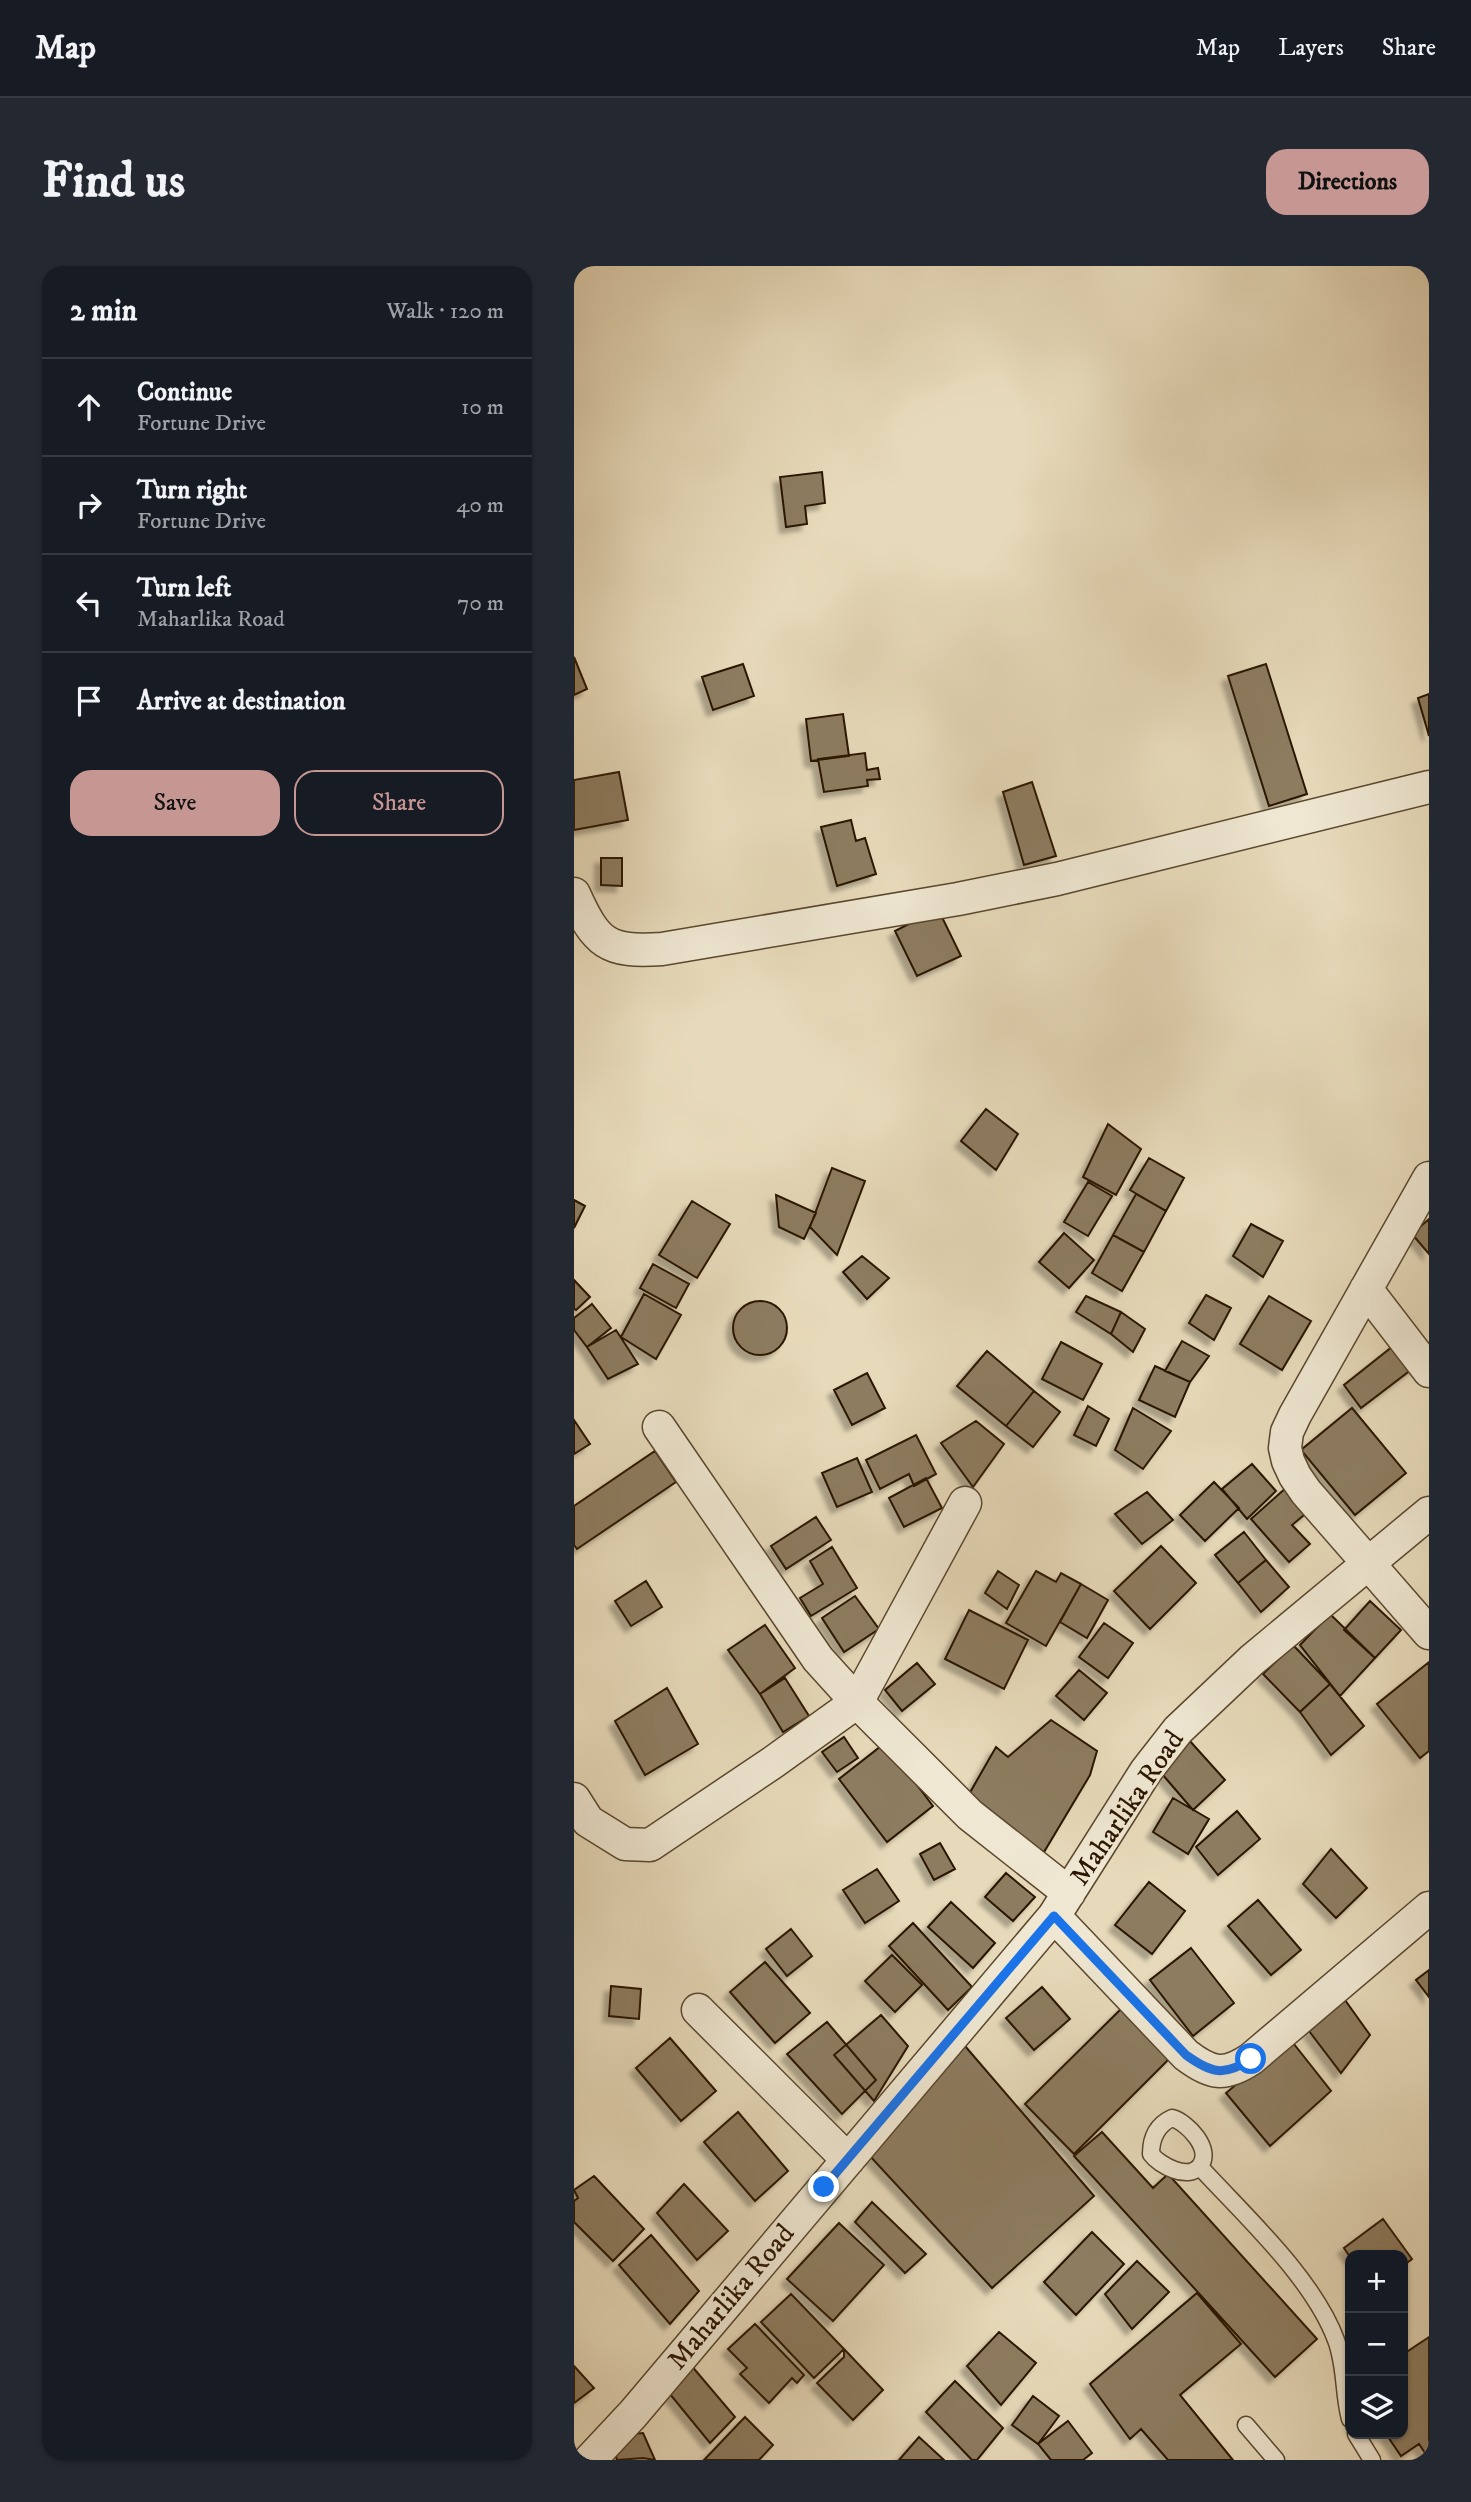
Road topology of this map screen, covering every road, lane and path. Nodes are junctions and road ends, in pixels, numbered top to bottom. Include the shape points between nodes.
1 (1429, 787) edge
2 (574, 894) edge
3 (1429, 1178) edge
4 (1366, 1289) junction
5 (1429, 1371) edge
6 (659, 1426) dead end
7 (965, 1503) dead end
8 (1429, 1513) edge
9 (1370, 1564) junction
10 (1429, 1633) edge
11 (857, 1702) junction
12 (574, 1798) edge
13 (1062, 1905) junction
14 (1429, 1908) edge
15 (698, 2010) dead end
16 (848, 2160) junction
17 (1200, 2167) junction
18 (1345, 2387) edge
19 (1246, 2425) dead end
20 (1359, 2439) edge
21 (590, 2460) edge
22 (1276, 2460) edge
23 (1372, 2460) edge

1 - 2 street via 1057,880 662,949 632,951 608,943 591,929
3 - 4 street
4 - 5 street
4 - 9 street via 1295,1415 1285,1448 1306,1492
6 - 11 street via 818,1659
7 - 11 street
8 - 9 street, Maharlika Road
9 - 10 street
9 - 13 street, Maharlika Road via 1252,1660 1178,1730 1146,1771
11 - 12 street via 650,1845 625,1844 607,1833 588,1821
11 - 13 street
13 - 14 street via 1186,2055 1202,2067 1218,2071 1235,2069 1251,2059
13 - 16 street, Maharlika Road
15 - 16 street
16 - 21 street, Maharlika Road
17 - 17 lane via 1204,2156 1200,2144 1185,2124 1172,2118 1166,2121 1153,2136 1151,2154 1164,2167 1192,2171
17 - 18 lane via 1280,2254 1327,2320 1343,2363
19 - 22 lane
20 - 23 lane

